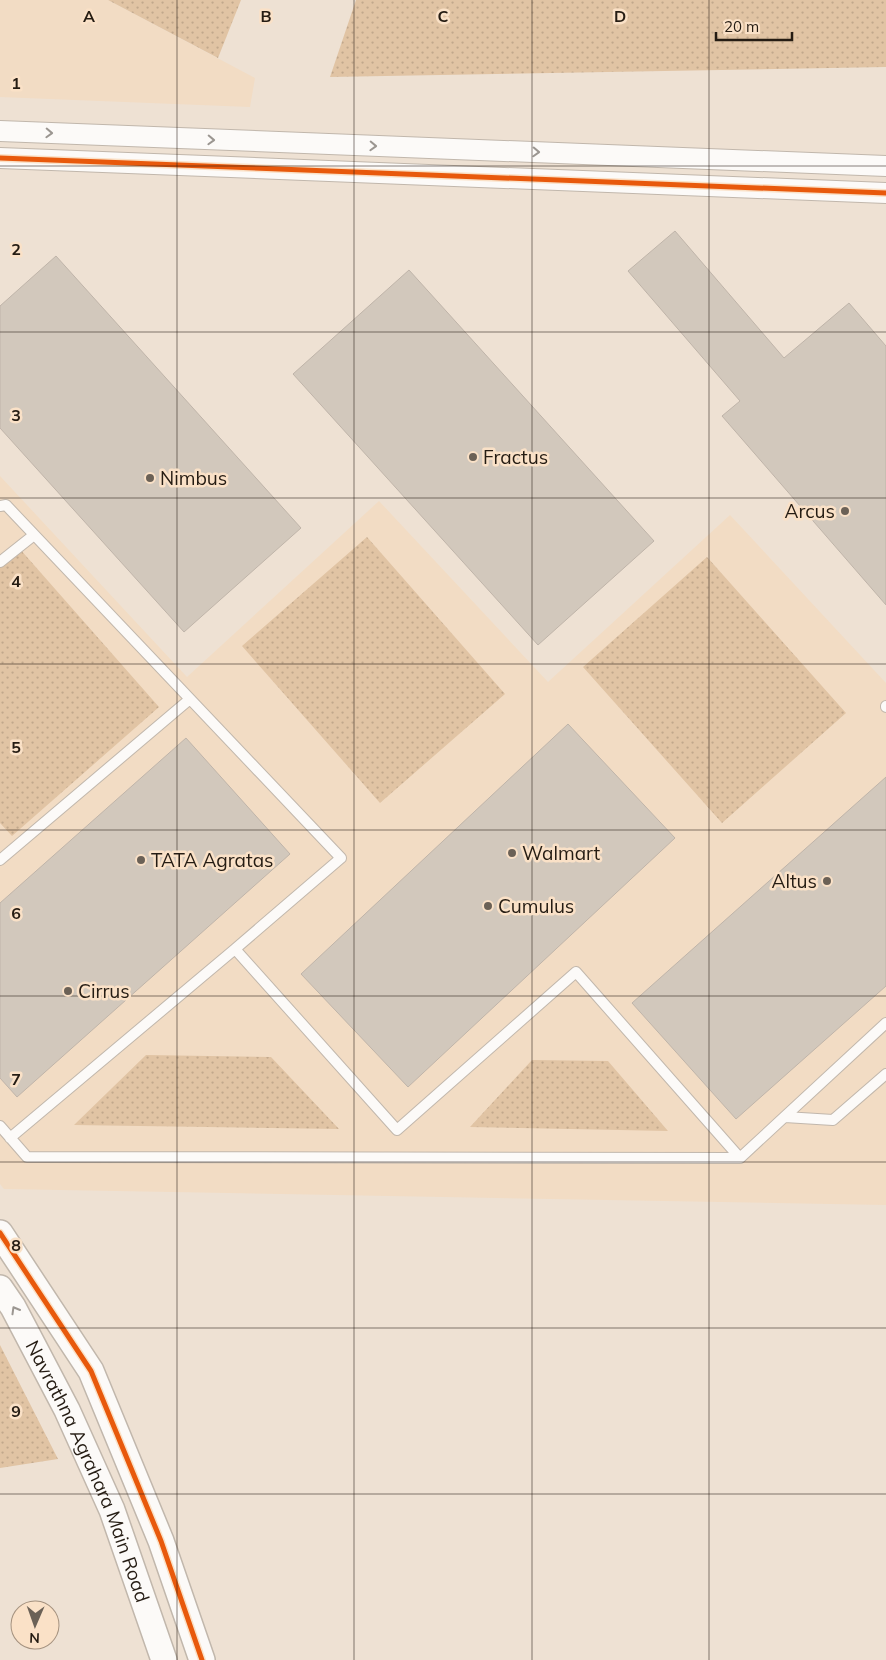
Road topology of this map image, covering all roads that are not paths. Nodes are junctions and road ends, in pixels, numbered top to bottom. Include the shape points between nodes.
1 (0, 131) edge
2 (0, 158) edge
3 (886, 166) edge
4 (886, 193) edge
5 (0, 506) edge
6 (34, 535) junction
7 (0, 562) edge
8 (190, 700) junction
9 (0, 860) edge
10 (235, 949) junction
11 (886, 1023) edge
12 (886, 1074) edge
13 (785, 1117) junction
14 (0, 1126) edge
15 (10, 1138) junction
16 (740, 1158) junction
17 (0, 1233) edge
18 (0, 1288) edge
19 (164, 1660) edge
20 (202, 1660) edge

1 -> 3 street
2 - 4 street
5 - 6 lane via 6,505
6 - 7 lane
6 - 8 lane
8 - 9 lane
8 - 10 lane via 341,858
10 - 15 lane
10 - 16 lane via 397,1130 576,972
11 - 13 lane
12 - 13 lane via 834,1120
13 - 16 lane
14 - 15 lane
15 - 16 lane via 27,1157
17 - 20 street, Navrathna Agrahara Main Road via 91,1372 162,1540
19 -> 18 street, Navrathna Agrahara Main Road via 108,1501 67,1410 14,1307

